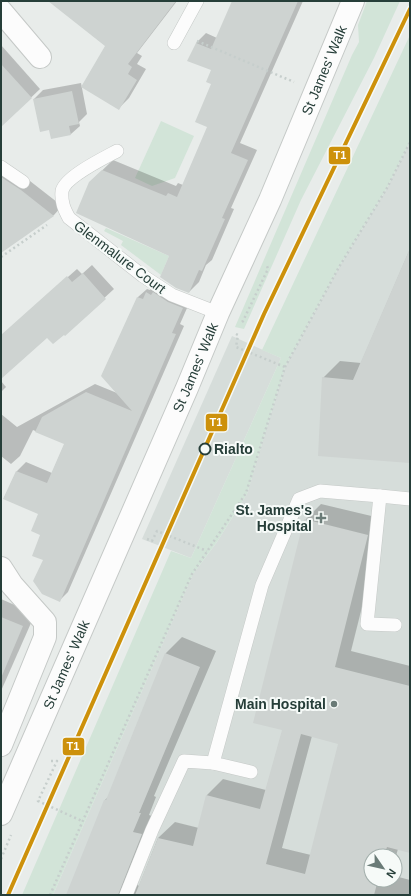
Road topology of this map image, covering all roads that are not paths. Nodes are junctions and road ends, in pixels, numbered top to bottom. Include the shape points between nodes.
1 (197, 1) edge
2 (353, 1) edge
3 (1, 11) edge
4 (174, 43) dead end
5 (40, 57) dead end
6 (117, 151) dead end
7 (1, 167) edge
8 (23, 182) dead end
9 (216, 318) junction
10 (380, 496) junction
11 (410, 499) edge
12 (1, 568) edge
13 (395, 625) dead end
14 (1, 745) edge
15 (1, 760) edge
16 (23, 762) junction
17 (213, 763) junction
18 (251, 772) dead end
19 (1, 814) edge
20 (126, 895) edge

1 - 4 lane
2 - 9 street, St James' Walk via 270,200
3 - 5 street
6 - 9 lane, Glenmalure Court via 68,181 62,190 62,206 69,218 143,276 172,295
7 - 8 lane
9 - 16 street, St James' Walk
10 - 11 lane
10 - 13 lane via 367,624
10 - 17 lane via 320,491 299,499 262,585
12 - 14 street via 12,585 45,622 45,637
15 - 16 street
16 - 19 street, St James' Walk
17 - 18 lane
17 - 20 lane via 184,761

